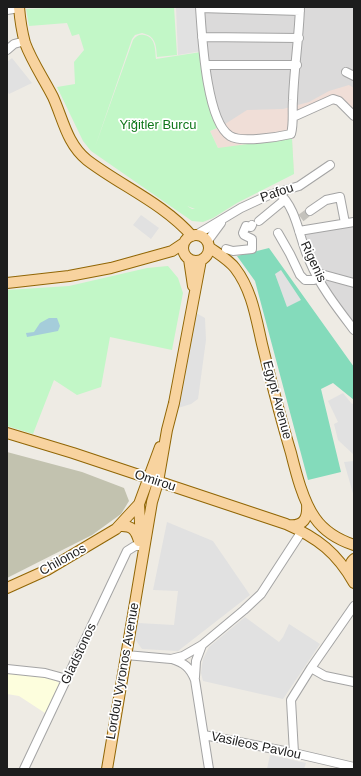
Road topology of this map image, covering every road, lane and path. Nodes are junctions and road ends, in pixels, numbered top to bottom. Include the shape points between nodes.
1 (200, 7) edge
2 (19, 8) edge
3 (300, 9) edge
4 (7, 10) edge
5 (202, 37) junction
6 (298, 38) junction
7 (25, 41) junction
8 (7, 50) edge
9 (206, 65) junction
10 (296, 65) junction
11 (346, 72) dead end
12 (354, 76) edge
13 (354, 116) edge
14 (293, 117) junction
15 (330, 166) dead end
16 (278, 192) junction
17 (282, 202) dead end
18 (310, 211) tunnel mouth
19 (223, 220) junction
20 (354, 222) edge
21 (345, 223) junction
22 (299, 231) junction
23 (278, 233) dead end
24 (190, 238) junction
25 (208, 244) junction
26 (226, 249) dead end
27 (189, 259) junction
28 (201, 260) junction
29 (317, 277) junction
30 (354, 282) edge
31 (7, 283) edge
32 (194, 294) junction
33 (354, 330) edge
34 (167, 430) junction
35 (7, 433) edge
36 (148, 478) junction
37 (158, 482) junction
38 (152, 502) junction
39 (307, 502) junction
40 (139, 504) junction
41 (139, 516) junction
42 (286, 524) junction
43 (120, 527) junction
44 (302, 531) junction
45 (332, 535) junction
46 (354, 545) edge
47 (140, 546) junction
48 (354, 559) edge
49 (140, 573) junction
50 (353, 582) edge
51 (7, 588) edge
52 (353, 608) edge
53 (202, 645) junction
54 (126, 655) junction
55 (171, 659) junction
56 (311, 668) junction
57 (7, 669) edge
58 (67, 679) junction
59 (195, 680) junction
60 (354, 682) edge
61 (204, 735) junction
62 (294, 753) junction
63 (354, 767) edge
64 (24, 769) edge
65 (107, 769) edge
66 (210, 769) edge

1 - 3 street
1 - 5 street
2 - 4 street
2 - 7 main road
3 - 6 street
5 - 6 street
5 - 9 street
6 - 10 street
7 - 8 street via 14,44
7 - 24 main road via 75,148 86,160 160,207 180,223
9 - 10 street
9 - 14 street via 214,108 227,134 244,139 291,134
10 - 14 street
11 - 12 street
13 - 14 street via 339,101 333,99
15 - 16 street, Pafou via 299,186
16 - 19 street, Pafou via 241,208
16 - 22 street, Rigenis via 298,219
17 - 26 street via 251,227 246,226 243,233 252,239 252,249
18 - 21 street via 326,200 340,197
19 - 24 street, Pafou
19 - 25 street, Pafou
20 - 21 street
21 - 22 street
22 - 29 street, Rigenis
23 - 29 street via 300,275 305,280 314,280
24 - 25 main road via 203,238
24 - 27 main road via 184,251
24 - 31 main road via 172,252 111,268
25 - 28 main road via 207,254
25 - 39 main road, Egypt Avenue via 234,266 247,287 295,468
27 - 28 main road
27 - 32 main road
28 - 32 main road
29 - 30 street via 321,274
29 - 33 street, Rigenis
32 - 34 main road
34 - 36 main road, Lordou Vyronos Avenue
34 - 37 main road, Lordou Vyronos Avenue
35 - 36 main road, Omirou
36 - 37 main road, Omirou
36 - 40 main road, Lordou Vyronos Avenue
37 - 38 main road, Lordou Vyronos Avenue
37 - 42 main road, Omirou
38 - 41 main road, Chilonos
38 - 49 main road, Lordou Vyronos Avenue
39 - 42 main road via 307,515 304,520 296,525
39 - 45 main road, Egypt Avenue via 314,517
40 - 41 main road, Lordou Vyronos Avenue
40 - 43 main road
41 - 43 main road, Chilonos
41 - 47 main road, Lordou Vyronos Avenue
42 - 44 main road, Omirou
43 - 47 main road via 129,526 134,529
43 - 51 main road, Chilonos via 47,570
44 - 45 main road via 320,531
44 - 50 main road via 323,544 341,563
44 - 53 street via 261,594
45 - 46 main road, Egypt Avenue
47 - 49 main road, Lordou Vyronos Avenue
47 - 58 street, Gladstonos via 127,551
48 - 50 main road via 350,567
49 - 54 main road, Lordou Vyronos Avenue
52 - 56 street
53 - 55 street via 183,656
53 - 59 street via 196,661
54 - 55 street
54 - 65 main road, Lordou Vyronos Avenue
55 - 59 street via 186,665
56 - 60 street via 325,676
56 - 62 street via 292,700
57 - 58 street via 45,672
58 - 64 street, Gladstonos
59 - 61 street
61 - 62 street, Vasileos Pavlou
61 - 66 street
62 - 63 street, Vasileos Pavlou

